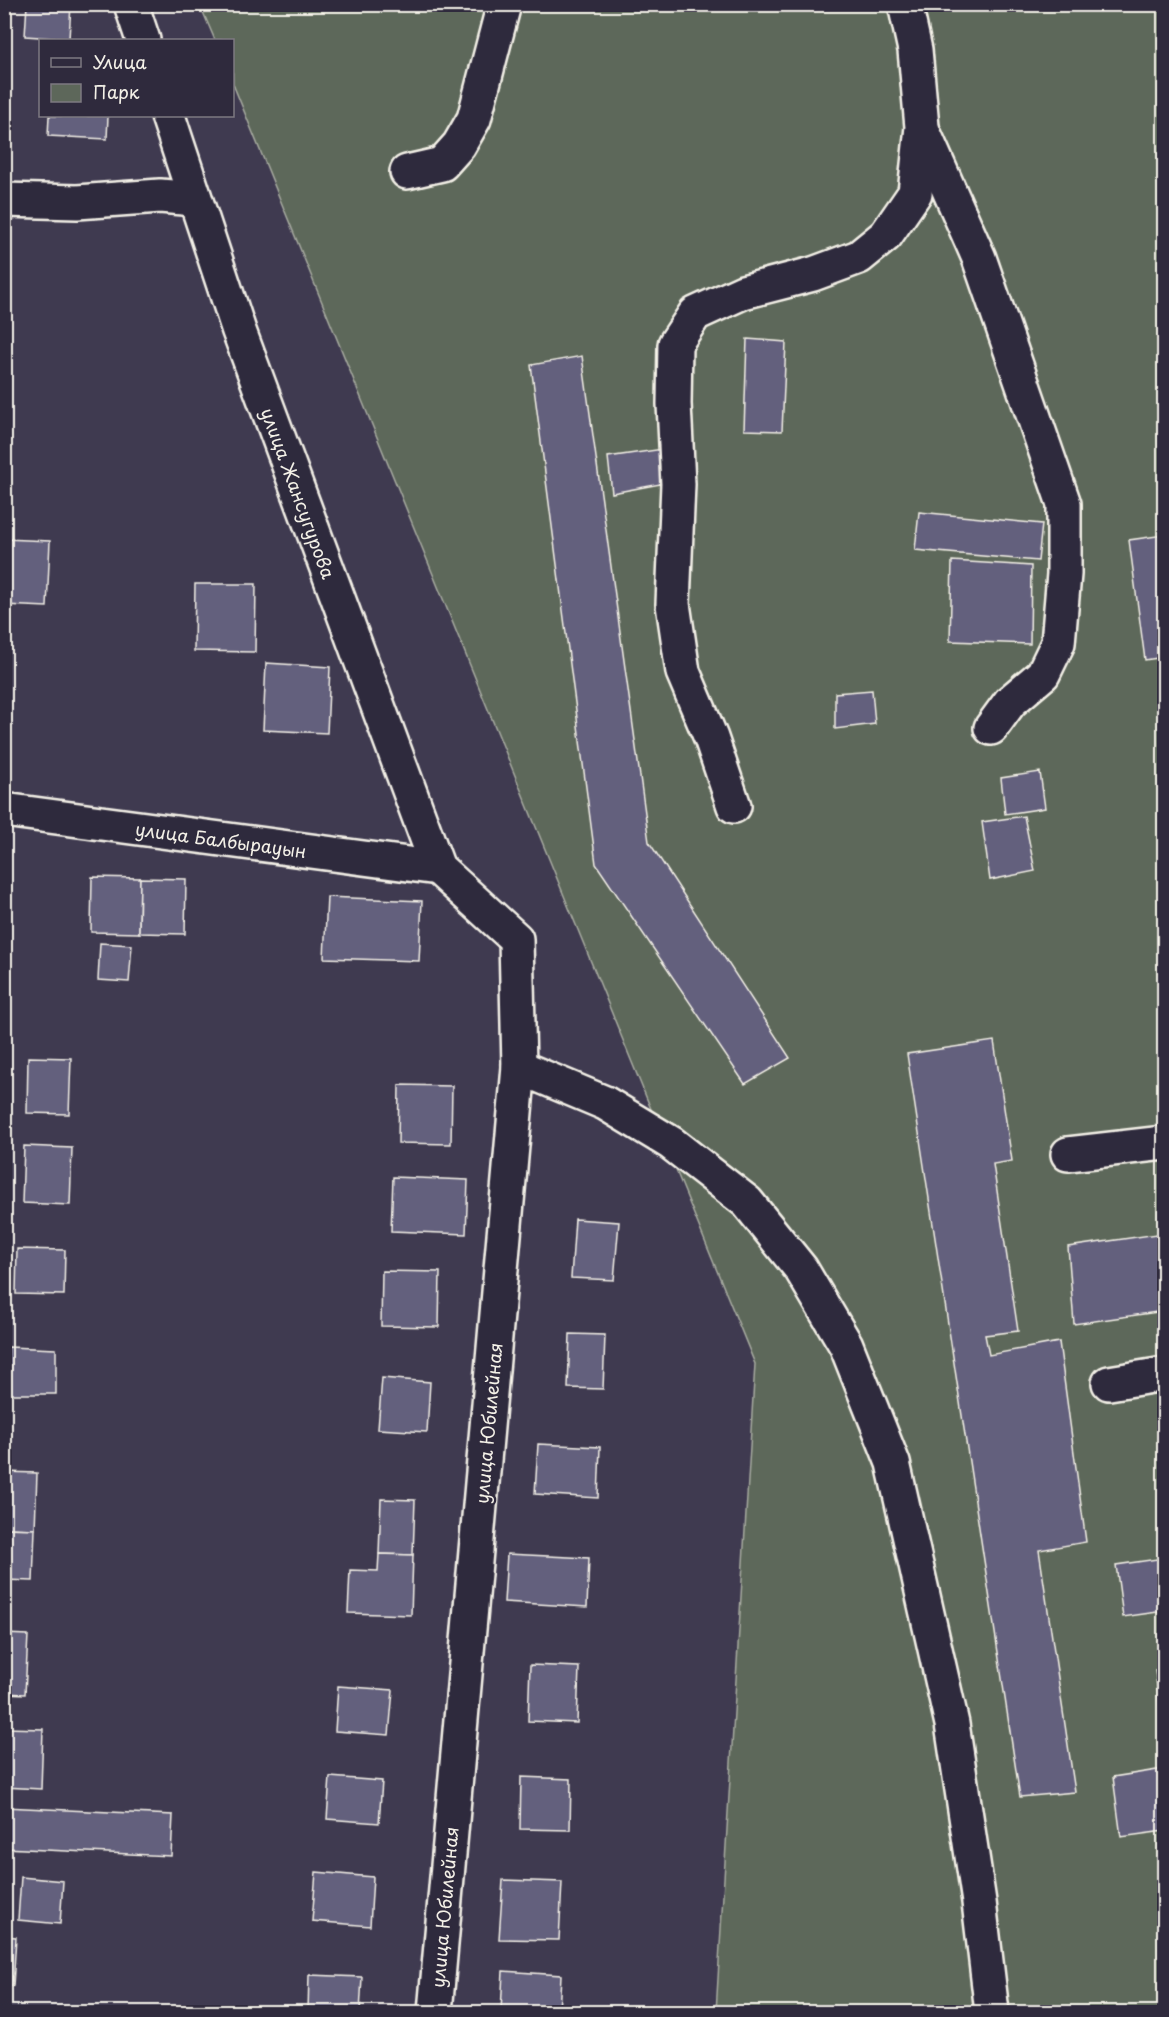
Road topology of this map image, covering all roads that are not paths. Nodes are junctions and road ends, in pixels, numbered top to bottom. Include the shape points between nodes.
1 (131, 4) edge
2 (504, 4) edge
3 (905, 4) edge
4 (143, 39) edge
5 (168, 117) edge
6 (922, 127) junction
7 (407, 172) dead end
8 (195, 199) junction
9 (4, 200) edge
10 (991, 728) dead end
11 (734, 806) dead end
12 (4, 810) edge
13 (438, 868) junction
14 (519, 1067) junction
15 (1164, 1143) edge
16 (1068, 1154) dead end
17 (1164, 1374) edge
18 (1109, 1383) dead end
19 (435, 2013) edge
20 (992, 2013) edge

1 - 4 street
2 - 7 street via 469,128 442,164
3 - 6 street via 915,50
5 - 8 street, улица Жансугурова
6 - 10 street via 979,258 1064,504 1064,574 1058,643 1043,674 1010,702
6 - 11 street via 915,193 886,235 859,257 743,292 695,314 675,344 678,484 673,604 683,672
8 - 9 street via 160,196 77,202
8 - 13 street, улица Жансугурова via 239,331
12 - 13 street, улица Балбырауын
13 - 14 street, улица Юбилейная via 516,939
14 - 19 street, улица Юбилейная
14 - 20 street via 605,1103 671,1143 747,1202 801,1269 846,1345 892,1463 952,1724
15 - 16 street
17 - 18 street

